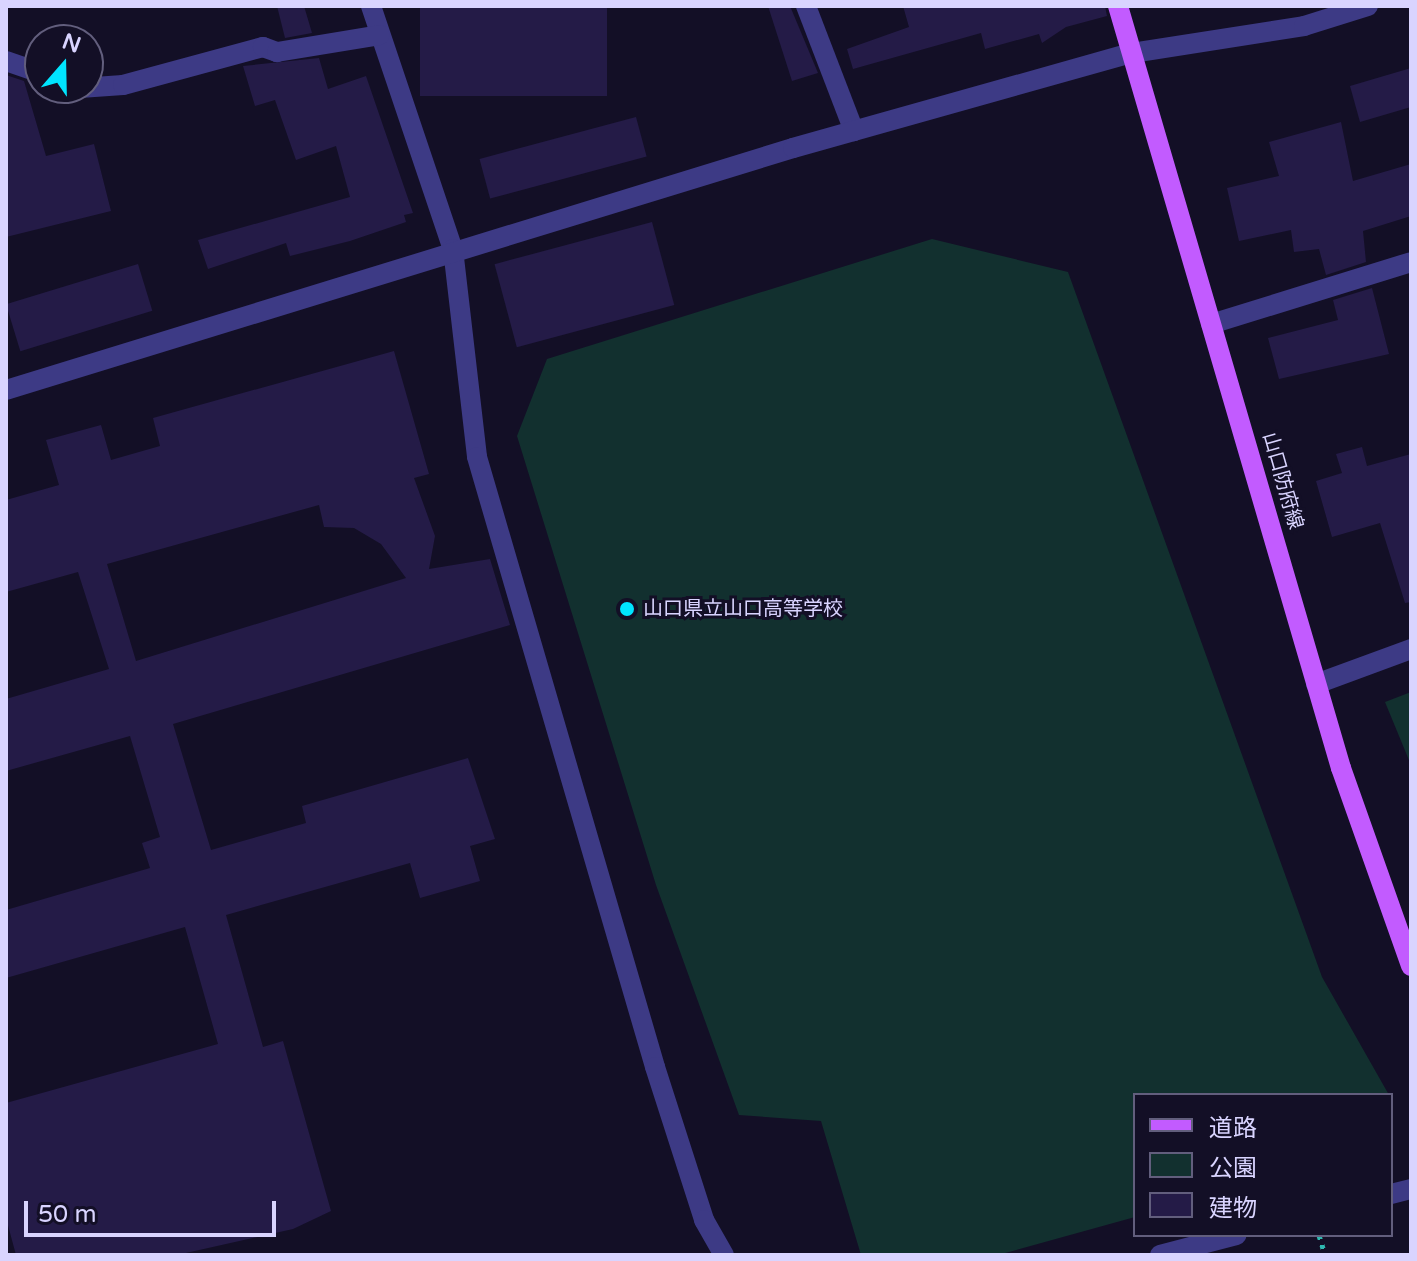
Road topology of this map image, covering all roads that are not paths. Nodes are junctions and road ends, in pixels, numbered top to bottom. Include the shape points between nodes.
1 (371, 6) edge
2 (806, 6) edge
3 (1118, 6) edge
4 (1368, 6) edge
5 (380, 35) junction
6 (1132, 53) junction
7 (104, 86) edge
8 (854, 131) junction
9 (453, 249) junction
10 (1411, 262) edge
11 (1211, 324) junction
12 (6, 390) edge
13 (1411, 649) edge
14 (1316, 684) junction
15 (1411, 966) edge
16 (1228, 1237) edge
17 (724, 1255) edge
18 (1160, 1255) edge

1 - 5 street
2 - 8 street
3 - 6 main road, 山口防府線
4 - 6 street via 1304,26
5 - 7 street via 277,52 263,47
5 - 9 street
6 - 8 street
6 - 11 main road, 山口防府線
8 - 9 street
9 - 12 street
9 - 17 street via 477,457 655,1067 704,1220
10 - 11 street
11 - 14 main road, 山口防府線
13 - 14 street
14 - 15 main road, 山口防府線
16 - 18 street

